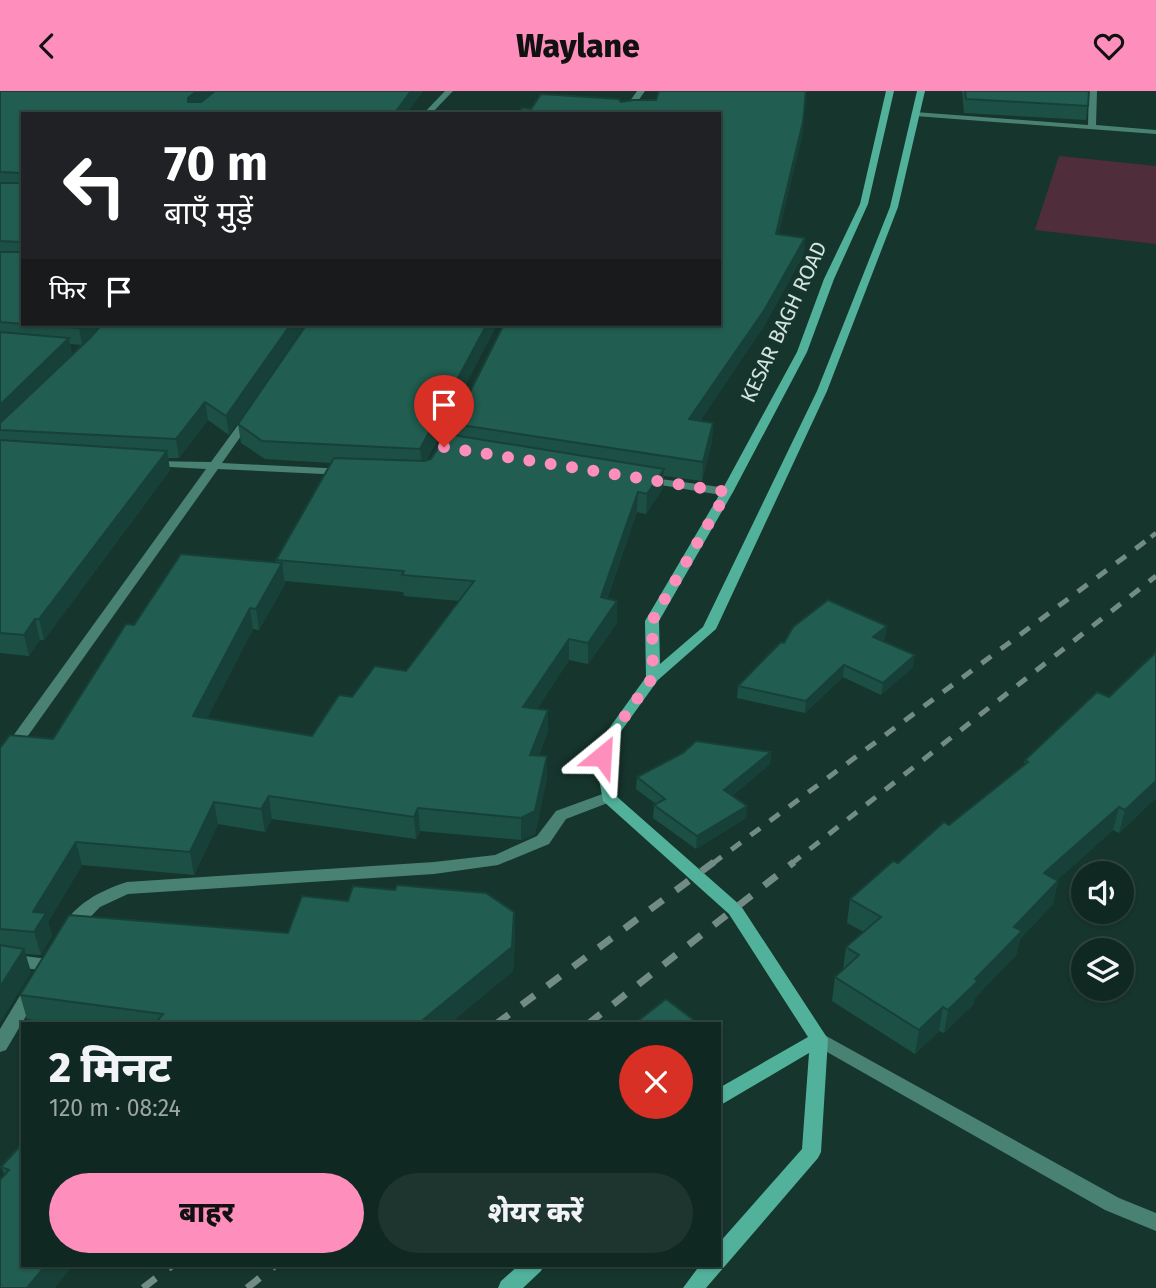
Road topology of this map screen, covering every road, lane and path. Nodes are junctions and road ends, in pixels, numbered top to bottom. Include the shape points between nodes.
1 (449, 91) edge
2 (641, 91) edge
3 (890, 91) edge
4 (921, 91) edge
5 (1093, 91) edge
6 (430, 112) edge
7 (626, 112) edge
8 (915, 114) junction
9 (1093, 128) junction
10 (1156, 132) edge
11 (260, 401) edge
12 (135, 462) edge
13 (216, 467) junction
14 (354, 472) edge
15 (631, 478) edge
16 (727, 492) junction
17 (653, 677) junction
18 (6, 747) edge
19 (0, 765) edge
20 (608, 797) junction
21 (0, 959) edge
22 (48, 965) junction
23 (819, 1039) junction
24 (0, 1045) edge
25 (721, 1097) edge
26 (1156, 1223) edge
27 (721, 1256) edge
28 (532, 1267) edge
29 (711, 1267) edge
30 (508, 1288) edge
31 (693, 1288) edge

1 - 6 street
2 - 7 street
3 - 16 main road, KESAR BAGH ROAD via 864,204 802,352
4 - 8 main road
5 - 9 street
8 - 9 street
8 - 17 main road via 894,207 822,391 709,629
9 - 10 street
11 - 13 street
12 - 13 street
13 - 14 street
13 - 18 street
15 - 16 street
16 - 17 main road, KESAR BAGH ROAD via 652,621
17 - 20 main road via 607,741 602,756
18 - 19 street
20 - 22 street via 561,815 544,840 498,860 127,888 85,908
20 - 23 main road via 735,910
21 - 22 street
22 - 24 street
23 - 25 main road
23 - 26 street via 1112,1204
23 - 27 main road via 811,1152
28 - 30 main road
29 - 31 main road

